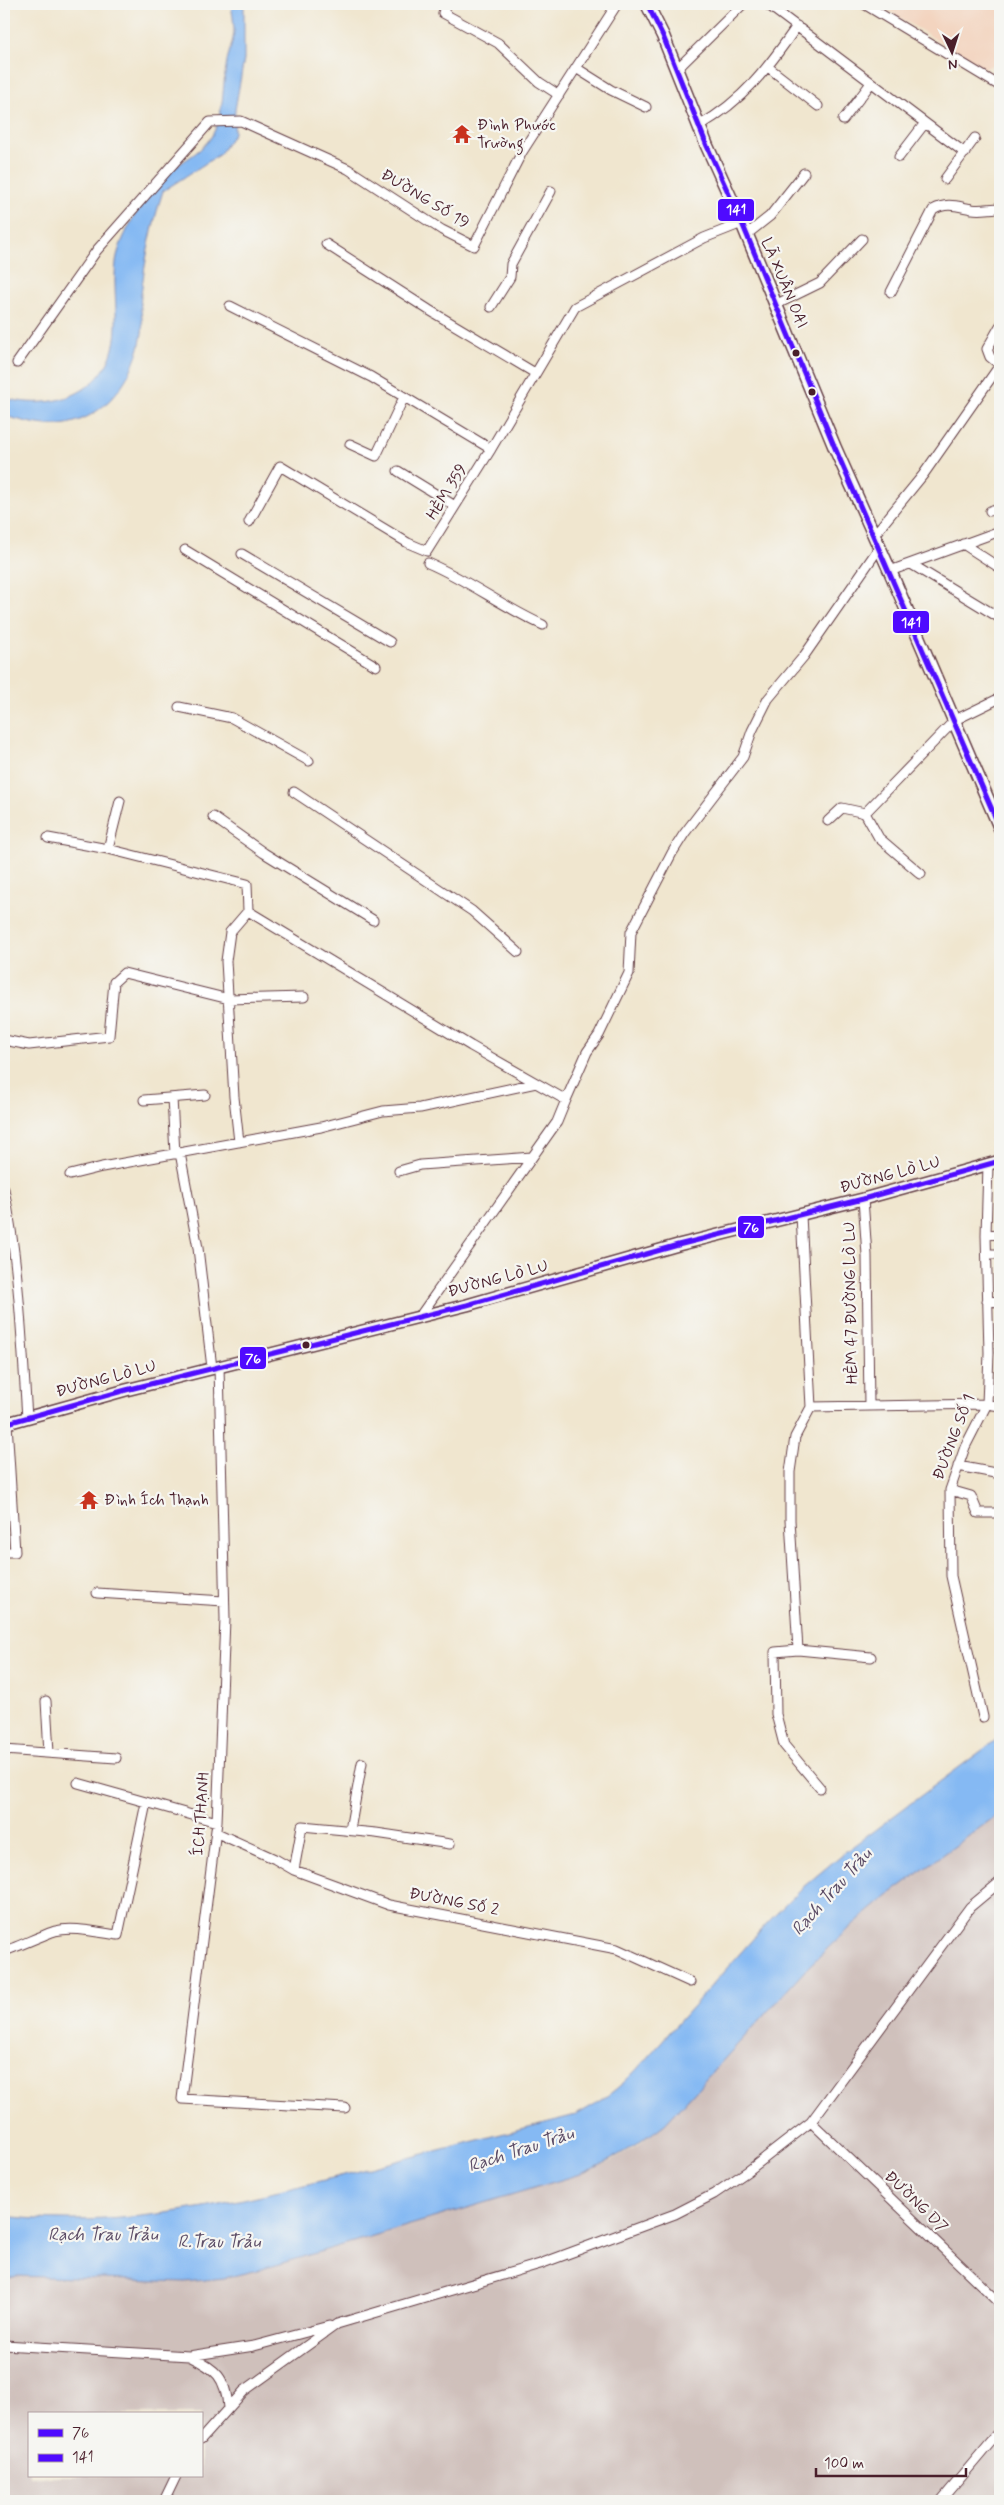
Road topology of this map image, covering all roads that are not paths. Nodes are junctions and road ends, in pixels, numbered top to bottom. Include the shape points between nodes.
1 (446, 4) edge
2 (617, 4) edge
3 (646, 4) edge
4 (743, 4) edge
5 (767, 4) edge
6 (864, 4) edge
7 (779, 7) edge
8 (797, 26) junction
9 (768, 67) junction
10 (576, 68) junction
11 (676, 69) junction
12 (871, 83) junction
13 (1000, 86) edge
14 (559, 96) junction
15 (818, 106) dead end
16 (646, 107) dead end
17 (843, 120) dead end
18 (925, 123) junction
19 (699, 126) junction
20 (975, 138) dead end
21 (964, 154) junction
22 (899, 157) dead end
23 (804, 173) dead end
24 (945, 179) dead end
25 (551, 191) dead end
26 (1000, 208) edge
27 (744, 229) junction
28 (862, 239) dead end
29 (326, 244) dead end
30 (891, 292) dead end
31 (775, 305) junction
32 (230, 306) dead end
33 (491, 307) dead end
34 (1000, 326) edge
35 (17, 363) dead end
36 (1000, 365) edge
37 (535, 373) junction
38 (404, 397) junction
39 (350, 444) dead end
40 (491, 449) junction
41 (398, 471) dead end
42 (455, 506) junction
43 (1000, 507) edge
44 (990, 511) dead end
45 (249, 522) dead end
46 (1000, 531) edge
47 (874, 534) junction
48 (963, 544) junction
49 (879, 548) junction
50 (185, 550) dead end
51 (242, 554) dead end
52 (428, 562) dead end
53 (911, 564) junction
54 (1000, 568) edge
55 (890, 570) junction
56 (1000, 618) edge
57 (543, 624) dead end
58 (390, 642) dead end
59 (376, 666) dead end
60 (1000, 698) edge
61 (179, 708) dead end
62 (955, 720) junction
63 (309, 761) dead end
64 (294, 792) dead end
65 (120, 802) dead end
66 (865, 813) junction
67 (213, 817) dead end
68 (828, 821) dead end
69 (1000, 828) edge
70 (48, 838) dead end
71 (108, 849) junction
72 (921, 874) dead end
73 (248, 911) junction
74 (373, 920) dead end
75 (518, 952) dead end
76 (304, 997) dead end
77 (229, 999) junction
78 (4, 1040) edge
79 (536, 1082) junction
80 (205, 1095) dead end
81 (172, 1098) junction
82 (144, 1100) dead end
83 (566, 1100) junction
84 (239, 1142) junction
85 (178, 1154) junction
86 (532, 1157) junction
87 (1000, 1160) edge
88 (988, 1164) junction
89 (399, 1171) dead end
90 (70, 1175) dead end
91 (4, 1189) edge
92 (863, 1199) junction
93 (801, 1215) junction
94 (7, 1223) edge
95 (1000, 1234) edge
96 (986, 1235) junction
97 (987, 1254) junction
98 (1000, 1254) edge
99 (987, 1301) junction
100 (1000, 1302) edge
101 (420, 1316) junction
102 (216, 1367) junction
103 (986, 1404) junction
104 (869, 1406) junction
105 (1000, 1406) edge
106 (811, 1407) junction
107 (27, 1418) junction
108 (5, 1423) edge
109 (958, 1466) junction
110 (995, 1472) dead end
111 (950, 1490) junction
112 (1000, 1513) edge
113 (4, 1552) edge
114 (97, 1593) dead end
115 (224, 1601) junction
116 (798, 1650) junction
117 (870, 1657) dead end
118 (46, 1701) dead end
119 (983, 1717) dead end
120 (4, 1750) edge
121 (48, 1753) junction
122 (116, 1758) dead end
123 (362, 1763) dead end
124 (78, 1784) dead end
125 (820, 1788) dead end
126 (146, 1803) junction
127 (217, 1822) junction
128 (350, 1830) junction
129 (216, 1833) junction
130 (450, 1844) dead end
131 (294, 1870) junction
132 (1000, 1882) edge
133 (4, 1951) edge
134 (690, 1982) dead end
135 (345, 2108) dead end
136 (811, 2122) junction
137 (1000, 2303) edge
138 (337, 2324) junction
139 (4, 2345) edge
140 (189, 2356) junction
141 (228, 2408) junction
142 (1000, 2431) edge
143 (202, 2438) edge
144 (175, 2478) edge
145 (164, 2501) edge
146 (941, 2501) edge

1 - 14 street via 443,13 498,43 539,82
2 - 10 street, ĐƯỜNG SỐ 19
3 - 11 main road, LÃ XUÂN OAI
4 - 11 street
5 - 7 street
6 - 13 street
7 - 8 street
8 - 9 street
8 - 12 street
9 - 15 street
9 - 19 street via 722,113
10 - 14 street, ĐƯỜNG SỐ 19
10 - 16 street
11 - 19 main road, LÃ XUÂN OAI
12 - 17 street
12 - 18 street
14 - 35 street, ĐƯỜNG SỐ 19 via 522,152 474,246 442,230 348,169 241,121 210,122 97,250
18 - 21 street
18 - 22 street
19 - 27 main road, LÃ XUÂN OAI
20 - 21 street
21 - 24 street
23 - 27 street, HẺM 359 via 770,216
25 - 33 street via 511,264 510,277
26 - 30 street via 973,209 942,204 933,210
27 - 31 main road, LÃ XUÂN OAI
27 - 37 street, HẺM 359 via 687,247 575,308
28 - 31 street via 820,283
29 - 37 street
31 - 47 main road, LÃ XUÂN OAI
32 - 38 street
34 - 36 street via 987,349 990,357
36 - 47 street via 923,475
37 - 40 street, HẺM 359
38 - 39 street via 376,456
38 - 40 street
40 - 42 street, HẺM 359
41 - 42 street
42 - 45 street, HẺM 359 via 427,551 408,543 280,466
43 - 44 street
46 - 48 street
47 - 49 main road, LÃ XUÂN OAI
48 - 53 street
48 - 54 street
49 - 55 main road, LÃ XUÂN OAI
49 - 83 street via 804,656 768,699 743,757 672,853 631,932 629,973 599,1035 587,1052
50 - 59 street
51 - 58 street
52 - 57 street via 453,573 522,616
53 - 55 street
53 - 56 street
55 - 62 main road, LÃ XUÂN OAI
60 - 62 street
61 - 63 street via 232,718
62 - 66 street
62 - 69 main road, LÃ XUÂN OAI
64 - 75 street via 472,911
65 - 71 street
66 - 68 street via 842,808
66 - 72 street via 879,838
67 - 74 street via 264,853
70 - 71 street
71 - 73 street via 246,884
73 - 77 street via 230,932 226,960
73 - 79 street
76 - 77 street
77 - 78 street via 124,973 114,982 110,1036 29,1045
77 - 84 street
79 - 83 street
79 - 84 street via 420,1108 383,1111 321,1128
80 - 81 street
81 - 82 street
81 - 85 street, ÍCH THẠNH
83 - 86 street via 558,1122
84 - 85 street
85 - 90 street
85 - 102 street, ÍCH THẠNH via 198,1248
86 - 89 street via 420,1165
86 - 101 street
87 - 88 street, ĐƯỜNG LÒ LU
88 - 92 street, ĐƯỜNG LÒ LU
88 - 96 street, ĐƯỜNG SỐ 1
91 - 94 street
92 - 93 street, ĐƯỜNG LÒ LU
92 - 104 street, HẺM 47 ĐƯỜNG LÒ LU
93 - 101 street, ĐƯỜNG LÒ LU via 678,1245
93 - 106 street
94 - 107 street
95 - 96 street
96 - 97 street, ĐƯỜNG SỐ 1
97 - 98 street
97 - 99 street, ĐƯỜNG SỐ 1
99 - 100 street
99 - 103 street, ĐƯỜNG SỐ 1 via 989,1353
101 - 102 street, ĐƯỜNG LÒ LU
102 - 107 street, ĐƯỜNG LÒ LU
102 - 115 street, ÍCH THẠNH
103 - 104 street
103 - 105 street
103 - 109 street, ĐƯỜNG SỐ 1
104 - 106 street
106 - 116 street via 795,1437 790,1472
107 - 108 street, ĐƯỜNG LÒ LU
108 - 113 street via 15,1552
109 - 110 street
109 - 111 street, ĐƯỜNG SỐ 1
111 - 112 street via 971,1496 978,1513
111 - 119 street, ĐƯỜNG SỐ 1 via 951,1576
114 - 115 street
115 - 127 street, ÍCH THẠNH
116 - 117 street
116 - 125 street via 775,1652 776,1714 784,1745
118 - 121 street
120 - 121 street
121 - 122 street
123 - 128 street
124 - 126 street
126 - 127 street
126 - 133 street via 118,1934 59,1930
127 - 129 street, ÍCH THẠNH
128 - 130 street
128 - 131 street via 302,1826
129 - 131 street, ĐƯỜNG SỐ 2 via 275,1858
129 - 135 street, ÍCH THẠNH via 182,2099
131 - 134 street, ĐƯỜNG SỐ 2 via 389,1905 617,1949
132 - 136 street via 970,1907
136 - 137 street, ĐƯỜNG D7
136 - 138 street via 714,2194 675,2214 540,2264
138 - 140 street via 254,2346
138 - 141 street via 244,2391
139 - 140 street
140 - 141 street via 212,2366 223,2381
141 - 143 street
142 - 146 street
144 - 145 street

